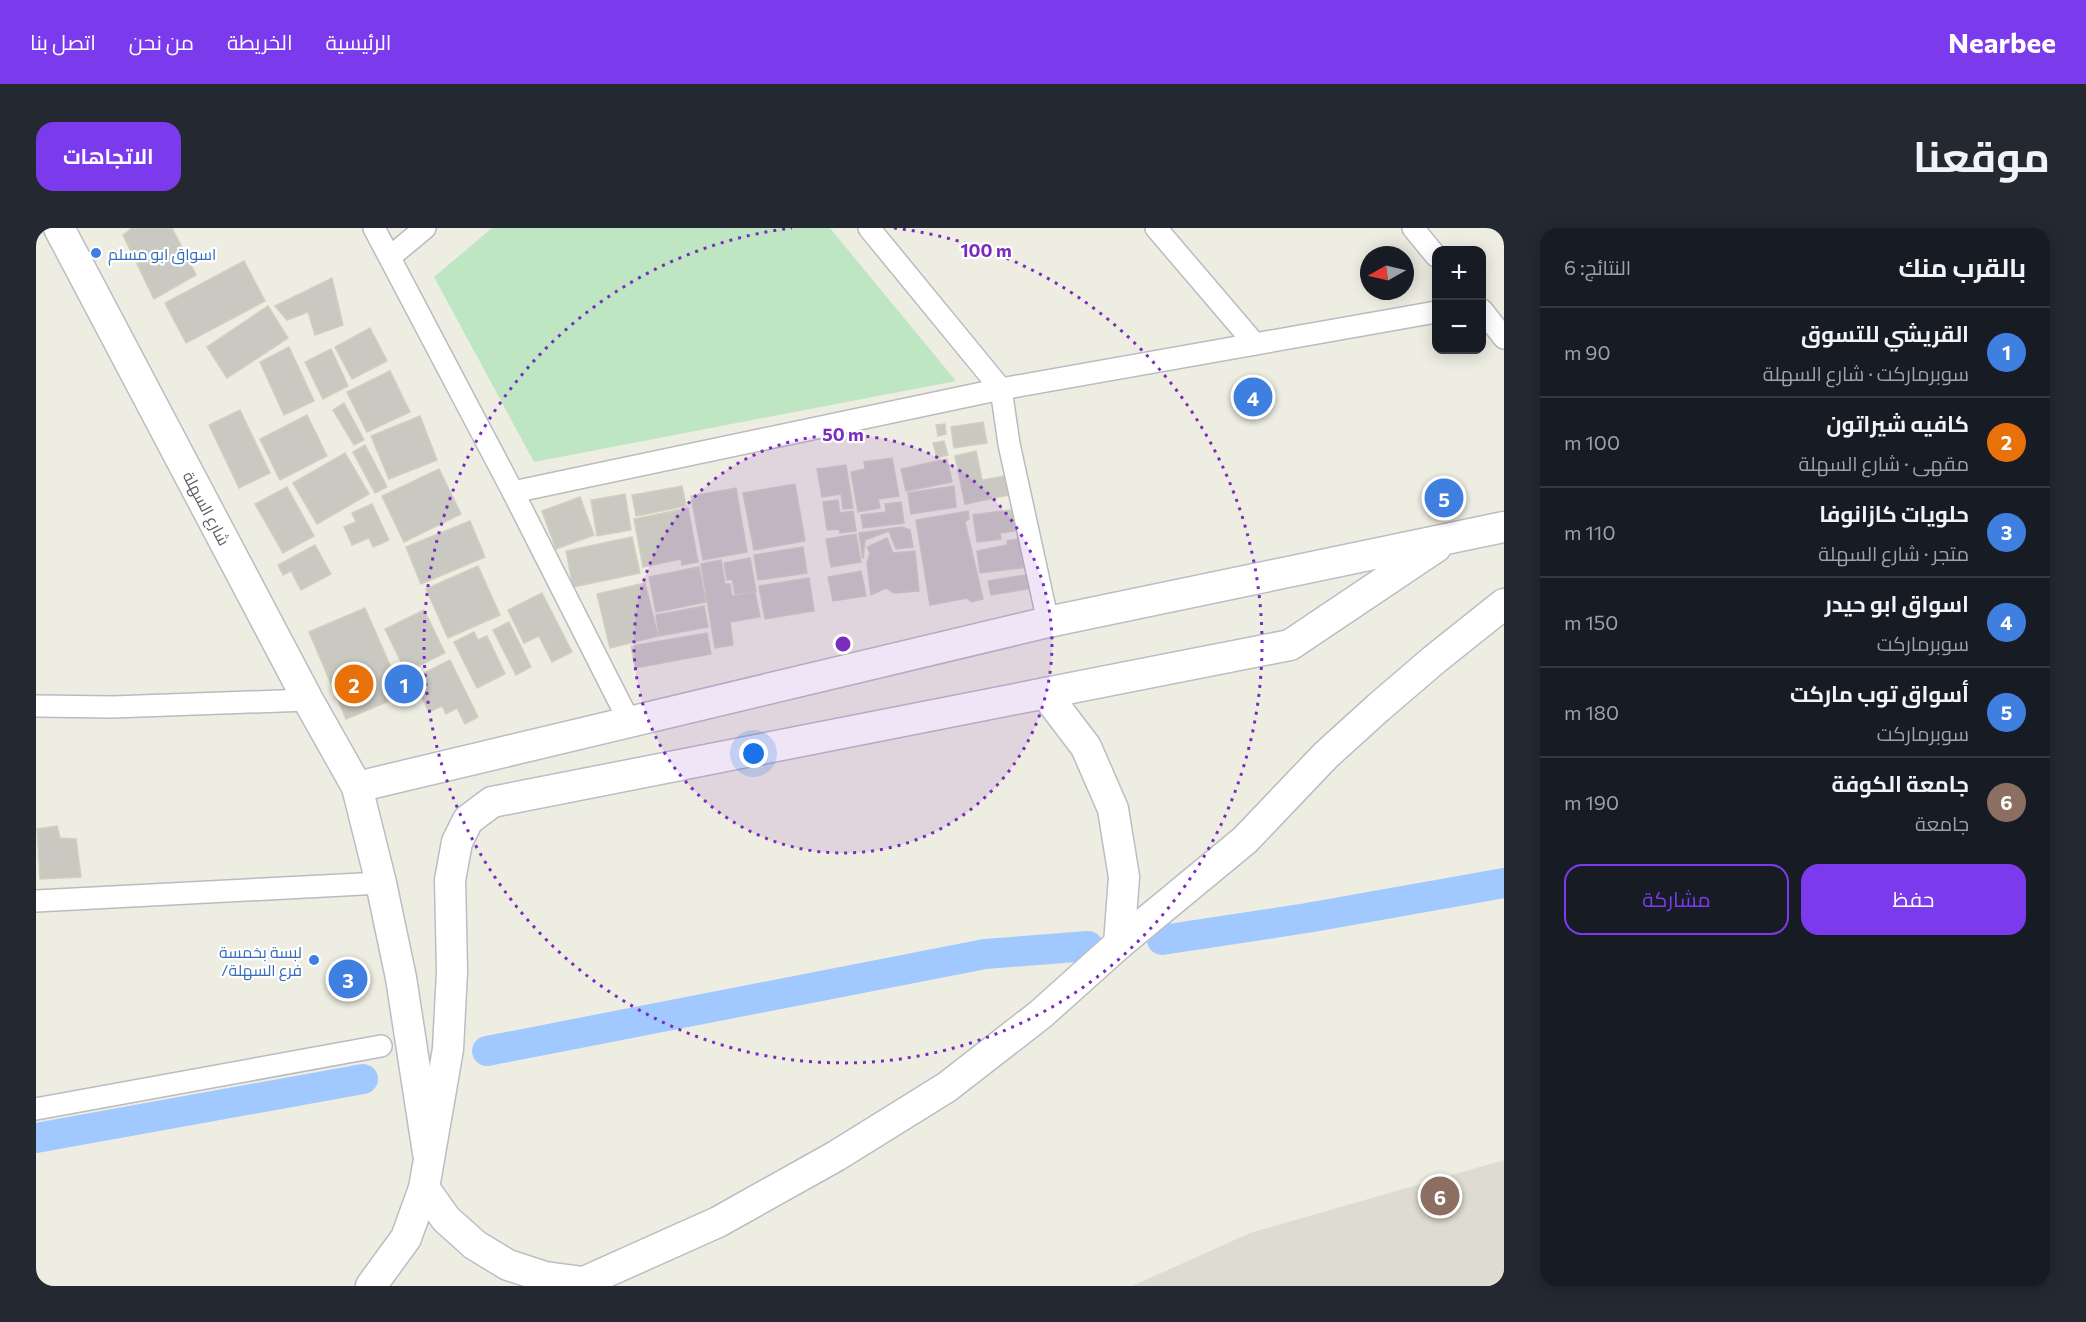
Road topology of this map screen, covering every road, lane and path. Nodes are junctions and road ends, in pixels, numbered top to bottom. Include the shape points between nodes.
1 (59, 228) edge
2 (374, 228) edge
3 (425, 228) edge
4 (869, 228) edge
5 (1156, 228) edge
6 (1413, 228) edge
7 (1432, 250) edge
8 (390, 257) junction
9 (1432, 313) edge
10 (1486, 315) edge
11 (1504, 338) edge
12 (1255, 344) junction
13 (1001, 389) junction
14 (513, 492) junction
15 (1504, 527) edge
16 (1448, 538) junction
17 (1504, 604) edge
18 (1048, 622) junction
19 (1046, 693) junction
20 (308, 700) junction
21 (36, 706) edge
22 (630, 723) junction
23 (357, 787) junction
24 (381, 883) junction
25 (36, 901) edge
26 (1119, 945) junction
27 (381, 1046) dead end
28 (36, 1109) edge
29 (428, 1154) junction
30 (424, 1188) junction
31 (579, 1284) edge
32 (371, 1286) edge

1 - 20 main road, شارع السهلة
2 - 8 street
3 - 8 street
4 - 13 street
5 - 12 street
6 - 7 street
8 - 14 street
9 - 12 street
10 - 11 street
12 - 13 street
13 - 14 street
13 - 18 street via 1009,444
14 - 22 street
15 - 16 main road
16 - 18 main road
16 - 19 main road via 1290,645
17 - 26 main road via 1379,707 1326,755 1245,840
18 - 22 main road
19 - 26 main road via 1086,747 1113,809 1124,877
19 - 29 main road via 492,802 468,820 458,842 450,880 452,971 448,1049
20 - 21 street via 112,708
20 - 23 main road, شارع السهلة
22 - 23 main road
23 - 24 main road, شارع السهلة
24 - 25 street
24 - 29 main road, شارع السهلة
26 - 31 main road via 1041,1014 947,1087 836,1156 718,1222
27 - 28 street
29 - 30 main road
30 - 31 main road via 446,1219 475,1245 508,1265
30 - 32 main road via 406,1238

